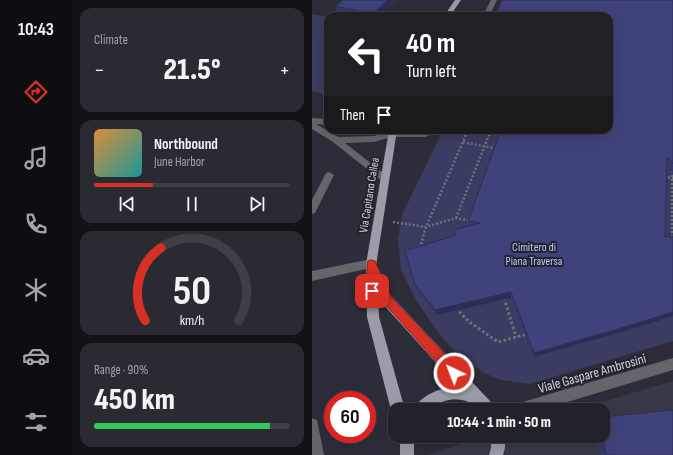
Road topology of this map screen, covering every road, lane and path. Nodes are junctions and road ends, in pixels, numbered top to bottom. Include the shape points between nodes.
1 (458, 0) edge
2 (494, 0) edge
3 (450, 12) edge
4 (488, 12) edge
5 (312, 121) edge
6 (324, 122) edge
7 (312, 125) edge
8 (324, 132) edge
9 (326, 134) edge
10 (387, 134) edge
11 (392, 134) edge
12 (466, 134) edge
13 (490, 134) edge
14 (336, 140) junction
15 (463, 142) junction
16 (485, 146) junction
17 (499, 149) edge
18 (672, 170) edge
19 (329, 175) dead end
20 (660, 176) edge
21 (384, 178) junction
22 (673, 179) edge
23 (312, 210) edge
24 (456, 218) junction
25 (378, 220) junction
26 (480, 222) edge
27 (426, 228) junction
28 (673, 245) edge
29 (423, 254) edge
30 (371, 264) junction
31 (312, 276) edge
32 (503, 294) edge
33 (454, 305) edge
34 (532, 333) edge
35 (516, 337) junction
36 (673, 364) edge
37 (396, 403) edge
38 (427, 403) edge
39 (482, 403) edge
40 (482, 403) edge
41 (542, 403) edge
42 (312, 425) edge
43 (498, 443) edge
44 (499, 443) edge
45 (317, 455) edge
46 (496, 455) edge
47 (500, 455) edge

1 - 3 main road
2 - 4 street
5 - 6 street
7 - 8 street
9 - 14 street
10 - 14 street via 374,139
11 - 21 main road, Via Capitano Callea
12 - 15 path
13 - 16 path
14 - 21 street
15 - 16 path
15 - 27 path
16 - 17 path
16 - 24 path
18 - 22 path
19 - 23 street
20 - 22 path
21 - 25 main road, Via Capitano Callea
22 - 28 path
24 - 26 path
24 - 27 path
25 - 27 path
25 - 30 main road, Via Capitano Callea
27 - 29 path via 420,247
30 - 31 street
30 - 37 main road, Via Capitano Callea via 373,317
30 - 39 main road via 387,300
32 - 35 path
33 - 35 path via 468,321 498,342
34 - 35 path
36 - 41 street, Viale Gaspare Ambrosini
38 - 40 main road via 437,396 463,393 475,397
42 - 45 street
43 - 46 main road
44 - 47 main road

